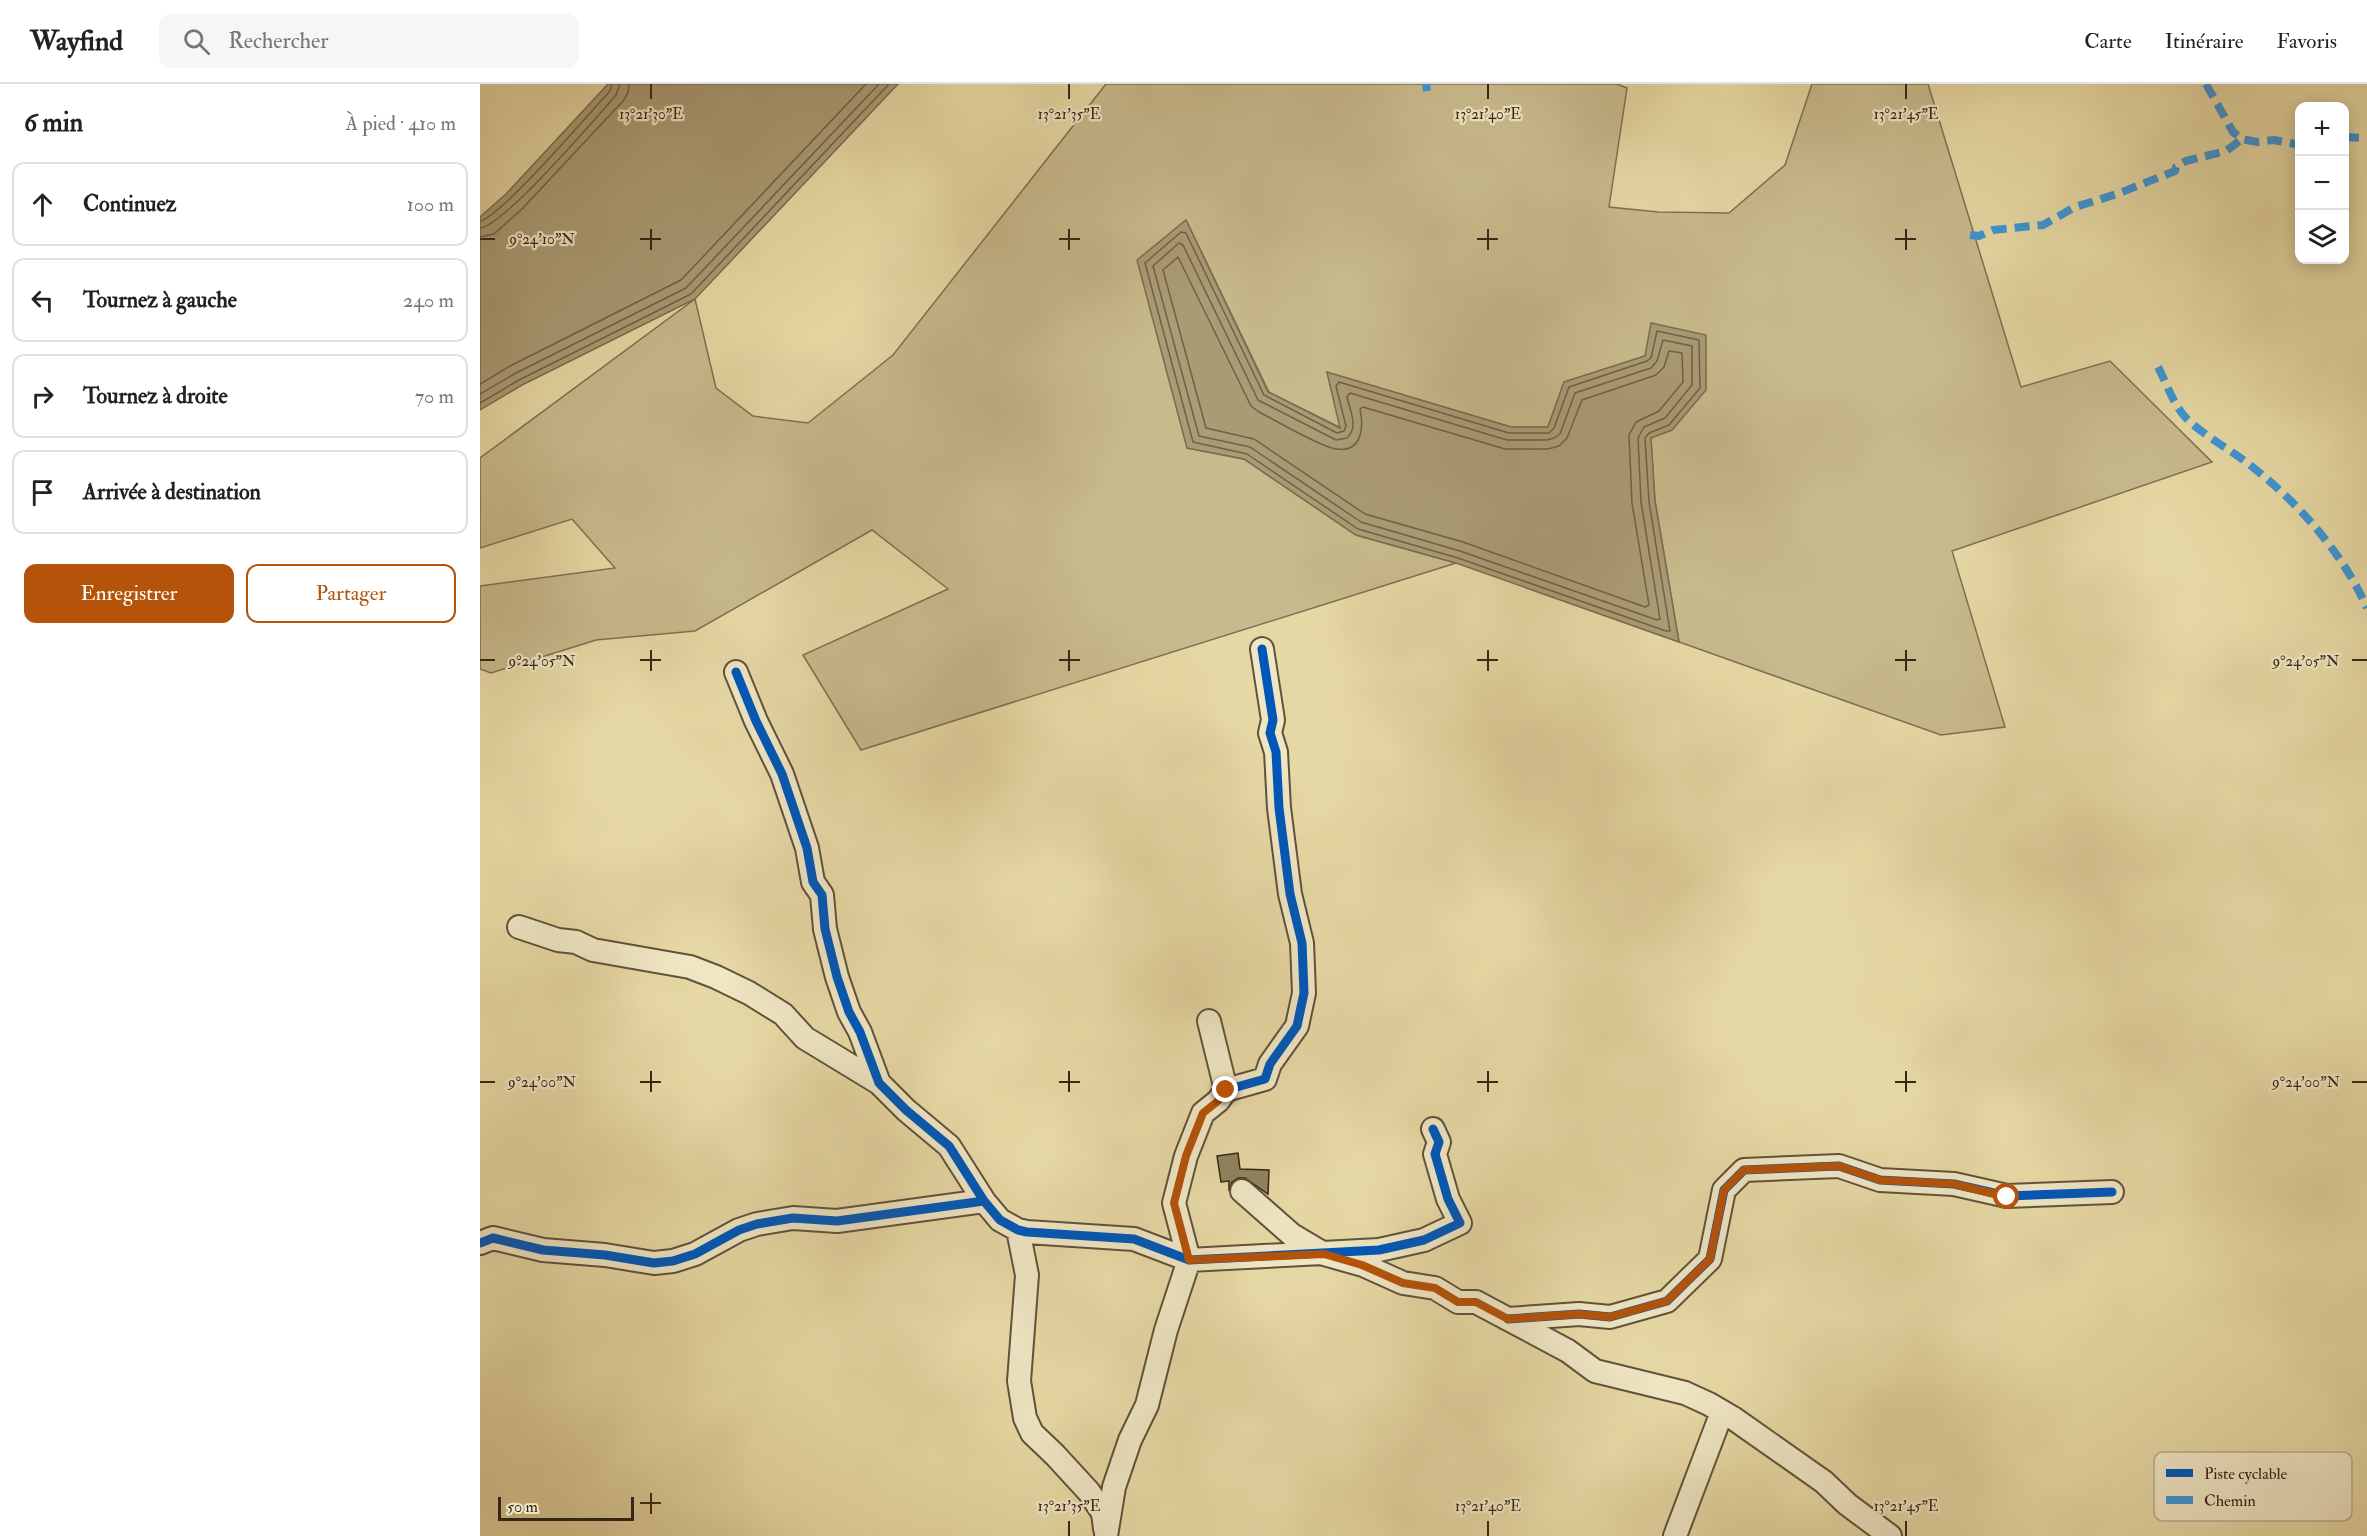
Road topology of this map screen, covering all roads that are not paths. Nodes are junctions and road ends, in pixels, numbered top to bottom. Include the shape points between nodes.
1 (1262, 649) dead end
2 (736, 672) dead end
3 (519, 927) dead end
4 (1209, 1021) dead end
5 (879, 1083) junction
6 (1226, 1090) junction
7 (1433, 1129) dead end
8 (1242, 1191) dead end
9 (2112, 1192) dead end
10 (984, 1201) junction
11 (1018, 1230) junction
12 (480, 1243) edge
13 (1324, 1254) junction
14 (1189, 1260) junction
15 (1508, 1319) junction
16 (1722, 1412) junction
17 (1847, 1504) junction
18 (1106, 1536) edge
19 (1675, 1536) edge
20 (1872, 1536) edge
21 (1890, 1536) edge

1 - 6 street via 1290,894 1302,943 1304,993 1298,1026 1270,1064 1265,1079
2 - 5 street via 782,774 807,848 813,882 822,895 825,929 837,977
3 - 5 street via 592,950 690,968 716,977 783,1014 806,1038
4 - 6 street
5 - 10 street via 949,1146
6 - 14 street via 1203,1113 1174,1203
7 - 13 street via 1439,1142 1435,1154 1460,1224 1424,1240 1379,1251
8 - 13 street via 1292,1235
9 - 15 street via 2007,1197 1954,1184 1880,1180 1839,1166 1744,1170 1724,1190 1710,1259 1667,1301 1610,1317 1579,1314
10 - 11 street via 1000,1220
10 - 12 street via 837,1221 793,1218 757,1224 695,1254 654,1263 543,1250 493,1238
11 - 14 street via 1134,1239
11 - 18 street via 1027,1275 1019,1381 1025,1418 1032,1433 1094,1499 1103,1514
13 - 14 street
13 - 15 street via 1403,1283 1435,1288 1458,1302 1476,1302
14 - 18 street via 1147,1405 1114,1487
15 - 16 street via 1595,1371 1685,1393
16 - 17 street via 1824,1482
16 - 19 street
17 - 20 street
17 - 21 street

